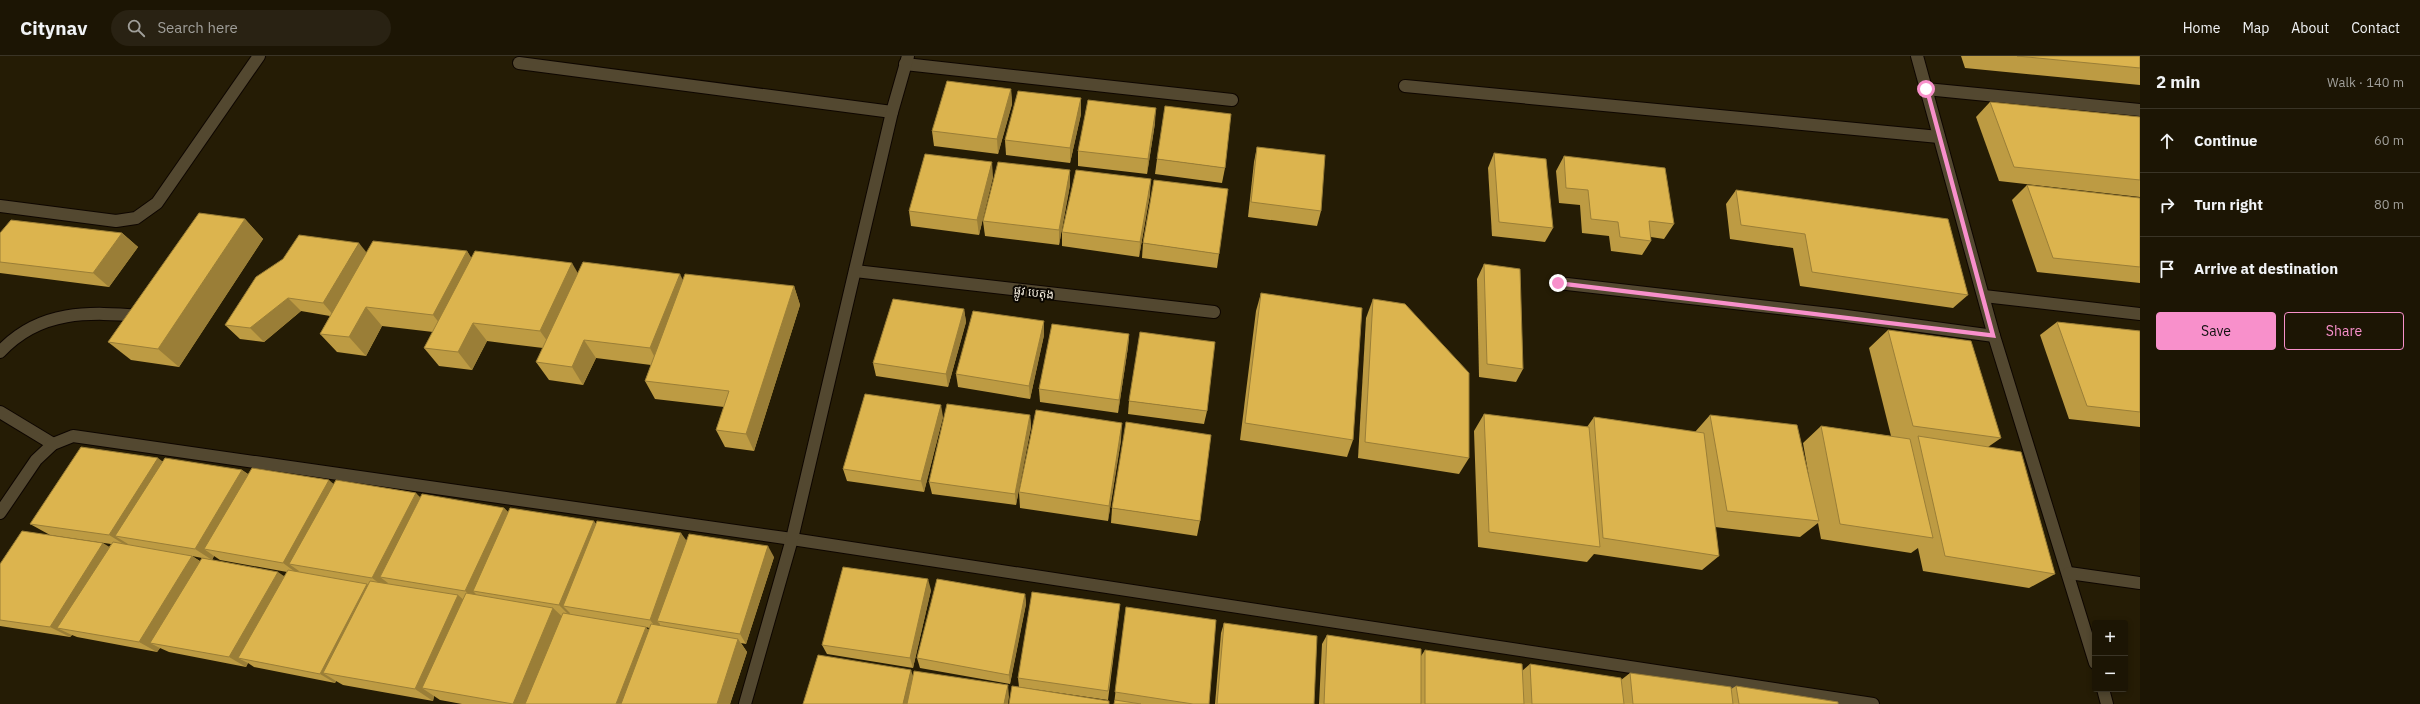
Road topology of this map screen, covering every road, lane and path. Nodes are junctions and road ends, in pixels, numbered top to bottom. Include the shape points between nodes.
1 (259, 56) edge
2 (1917, 56) edge
3 (907, 60) edge
4 (520, 63) dead end
5 (1405, 86) dead end
6 (1926, 89) junction
7 (1232, 100) dead end
8 (2140, 110) edge
9 (892, 112) junction
10 (1939, 137) junction
11 (0, 206) edge
12 (855, 271) junction
13 (1558, 283) dead end
14 (1984, 296) junction
15 (1214, 312) dead end
16 (2140, 314) edge
17 (147, 317) edge
18 (1994, 336) junction
19 (0, 352) edge
20 (0, 412) edge
21 (53, 444) junction
22 (0, 513) edge
23 (792, 539) junction
24 (2069, 573) junction
25 (2140, 583) edge
26 (2093, 656) edge
27 (2104, 692) edge
28 (745, 704) edge
29 (1873, 704) edge
30 (2107, 704) edge

1 - 11 street via 157,203 136,218 116,221
2 - 6 street
3 - 7 street
3 - 9 street
4 - 9 street
5 - 10 street
6 - 8 street
6 - 10 street
9 - 12 street
10 - 14 street
12 - 15 street, ផ្លូវ បេតុង
12 - 23 street
13 - 18 street
14 - 16 street
14 - 18 street
17 - 19 street via 96,312 57,318 27,327
18 - 24 street
20 - 21 street
21 - 22 street via 36,460
21 - 23 street via 73,436
23 - 28 street
23 - 29 street
24 - 25 street
24 - 26 street
27 - 30 street

